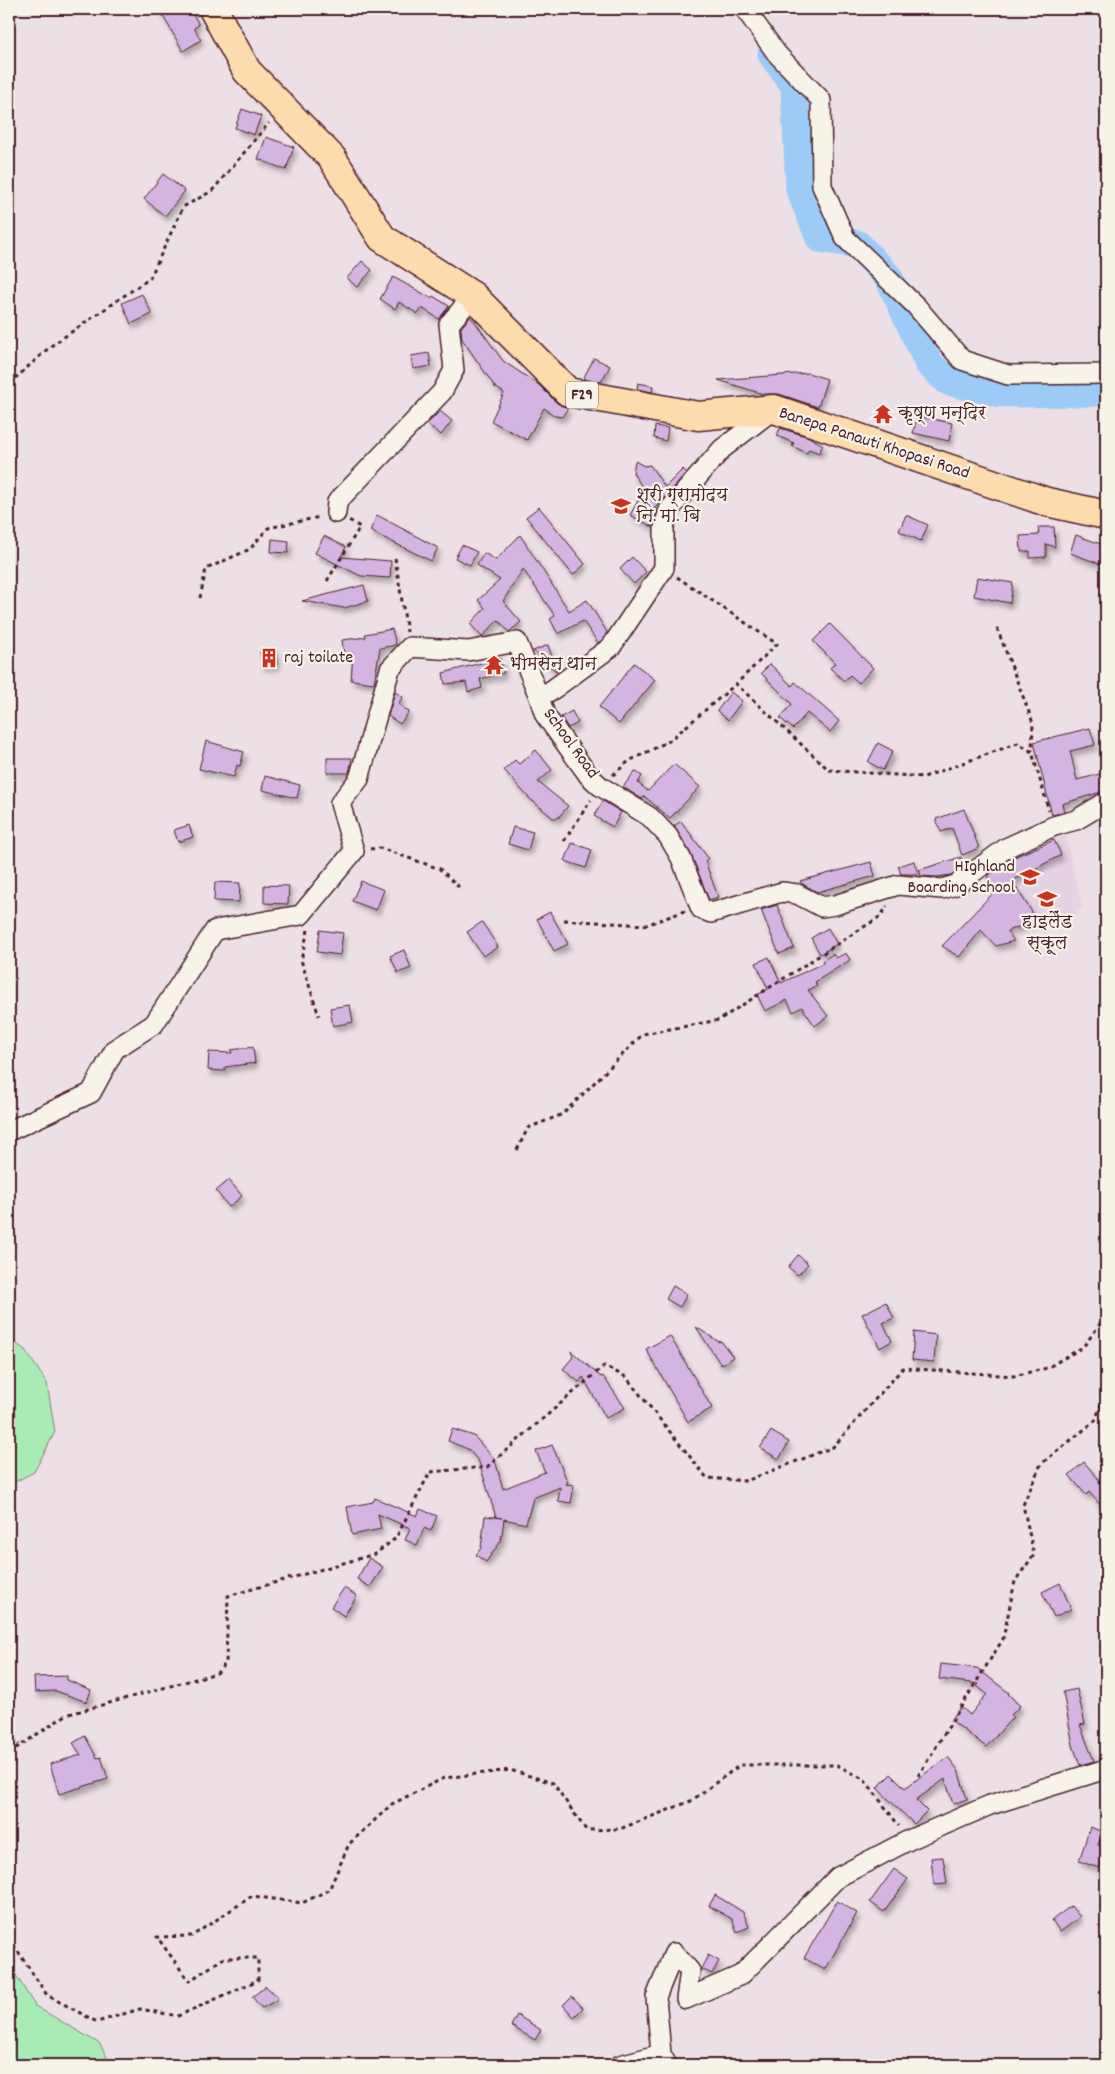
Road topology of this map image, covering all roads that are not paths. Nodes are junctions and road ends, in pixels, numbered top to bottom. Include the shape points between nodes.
1 (213, 9) edge
2 (744, 9) edge
3 (473, 296) junction
4 (1106, 374) edge
5 (774, 410) junction
6 (336, 513) road end
7 (1106, 515) edge
8 (539, 697) junction
9 (1106, 802) edge
10 (9, 1131) edge
11 (1106, 1769) edge
12 (664, 2059) edge
13 (620, 2065) edge

1 - 3 main road, Banepa Panauti Khopasi Road / F29 via 247,71 332,158 382,238
2 - 4 street via 777,54 821,100 822,186 845,238 916,306 962,360 1008,375
3 - 5 main road, Banepa Panauti Khopasi Road / F29 via 568,392 698,416
3 - 6 street via 448,324 454,370 442,392 337,502
5 - 7 main road, Banepa Panauti Khopasi Road / F29 via 1046,502
5 - 8 street via 722,449 669,510 664,527 664,568 612,647
8 - 9 street, School Road via 545,715 589,776 650,817 668,836 681,858 701,909 711,913 782,892 797,894 822,907 898,886 942,889 956,885 1006,848 1054,826 1076,820
8 - 10 street, School Road via 516,642 468,651 410,647 390,669 359,779 340,802 354,851 301,915 215,930 154,1024 115,1049 91,1093
11 - 12 street via 990,1805 909,1840 838,1877 741,1974 686,1999 690,1971 674,1953 656,1997
12 - 13 street

